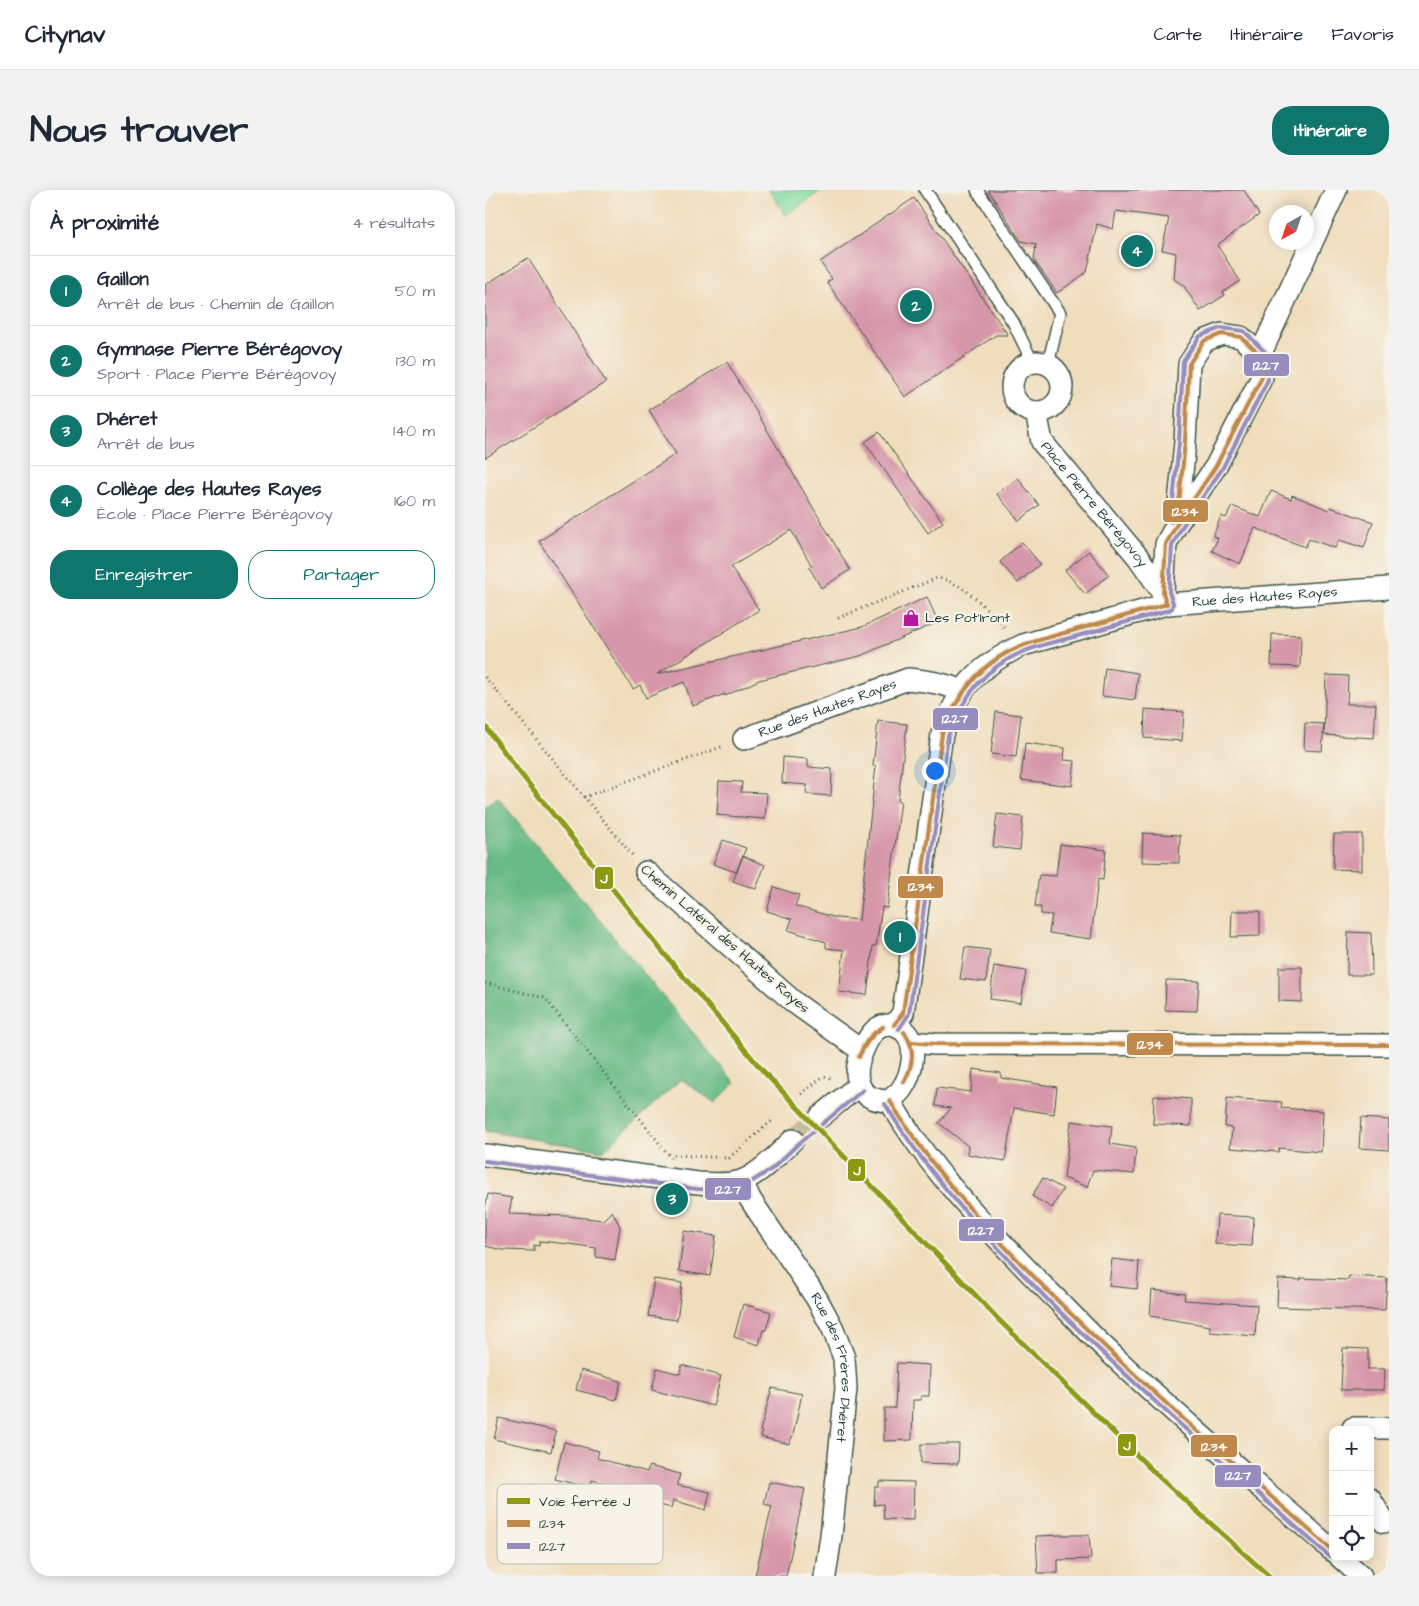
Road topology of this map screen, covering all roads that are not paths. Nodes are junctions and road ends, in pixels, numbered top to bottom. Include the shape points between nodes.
1 (925, 190) edge
2 (977, 190) edge
3 (1336, 190) edge
4 (1260, 355) junction
5 (1041, 364) junction
6 (1036, 412) junction
7 (1177, 524) junction
8 (1389, 588) edge
9 (1165, 599) junction
10 (962, 690) junction
11 (743, 739) road end
12 (646, 872) road end
13 (894, 1025) junction
14 (911, 1042) junction
15 (1389, 1045) edge
16 (862, 1051) junction
17 (859, 1085) junction
18 (890, 1101) junction
19 (820, 1117) tunnel mouth
20 (793, 1140) tunnel mouth
21 (485, 1155) edge
22 (742, 1181) junction
23 (1389, 1428) edge
24 (1374, 1429) edge
25 (1374, 1506) edge
26 (1384, 1522) dead end
27 (1329, 1548) edge
28 (1344, 1561) edge
29 (825, 1576) edge
30 (1361, 1576) edge

1 - 5 lane
2 - 5 lane via 1060,313
3 - 4 street
4 - 7 street, Place Pierre Bérégovoy via 1262,377 1216,466
4 - 7 street, Place Pierre Bérégovoy via 1241,337 1222,334 1204,340 1189,364
5 - 6 street via 1055,370 1060,377 1062,394 1052,408
5 - 6 street via 1025,366 1015,377 1013,393 1021,406
6 - 9 street, Place Pierre Bérégovoy via 1043,442 1139,557
7 - 9 street, Place Pierre Bérégovoy via 1166,544
8 - 9 street, Rue des Hautes Rayes
9 - 10 street, Rue des Hautes Rayes via 1001,655
10 - 11 street, Rue des Hautes Rayes via 947,684 908,680
10 - 13 street via 942,734 903,1013
12 - 16 street, Chemin Latéral des Hautes Rayes via 795,1003
13 - 14 street via 905,1032
13 - 16 street via 883,1026 873,1033
14 - 15 street
14 - 18 street via 908,1076
16 - 17 street via 856,1072
17 - 18 street via 876,1101
17 - 19 street
18 - 27 street via 904,1126 952,1188 1030,1272 1103,1346
20 - 22 street via 769,1163
21 - 22 street via 698,1183
22 - 29 street, Rue des Frères Dhéret via 750,1199 817,1299 844,1358 847,1388
23 - 24 street
25 - 26 street
28 - 30 street

